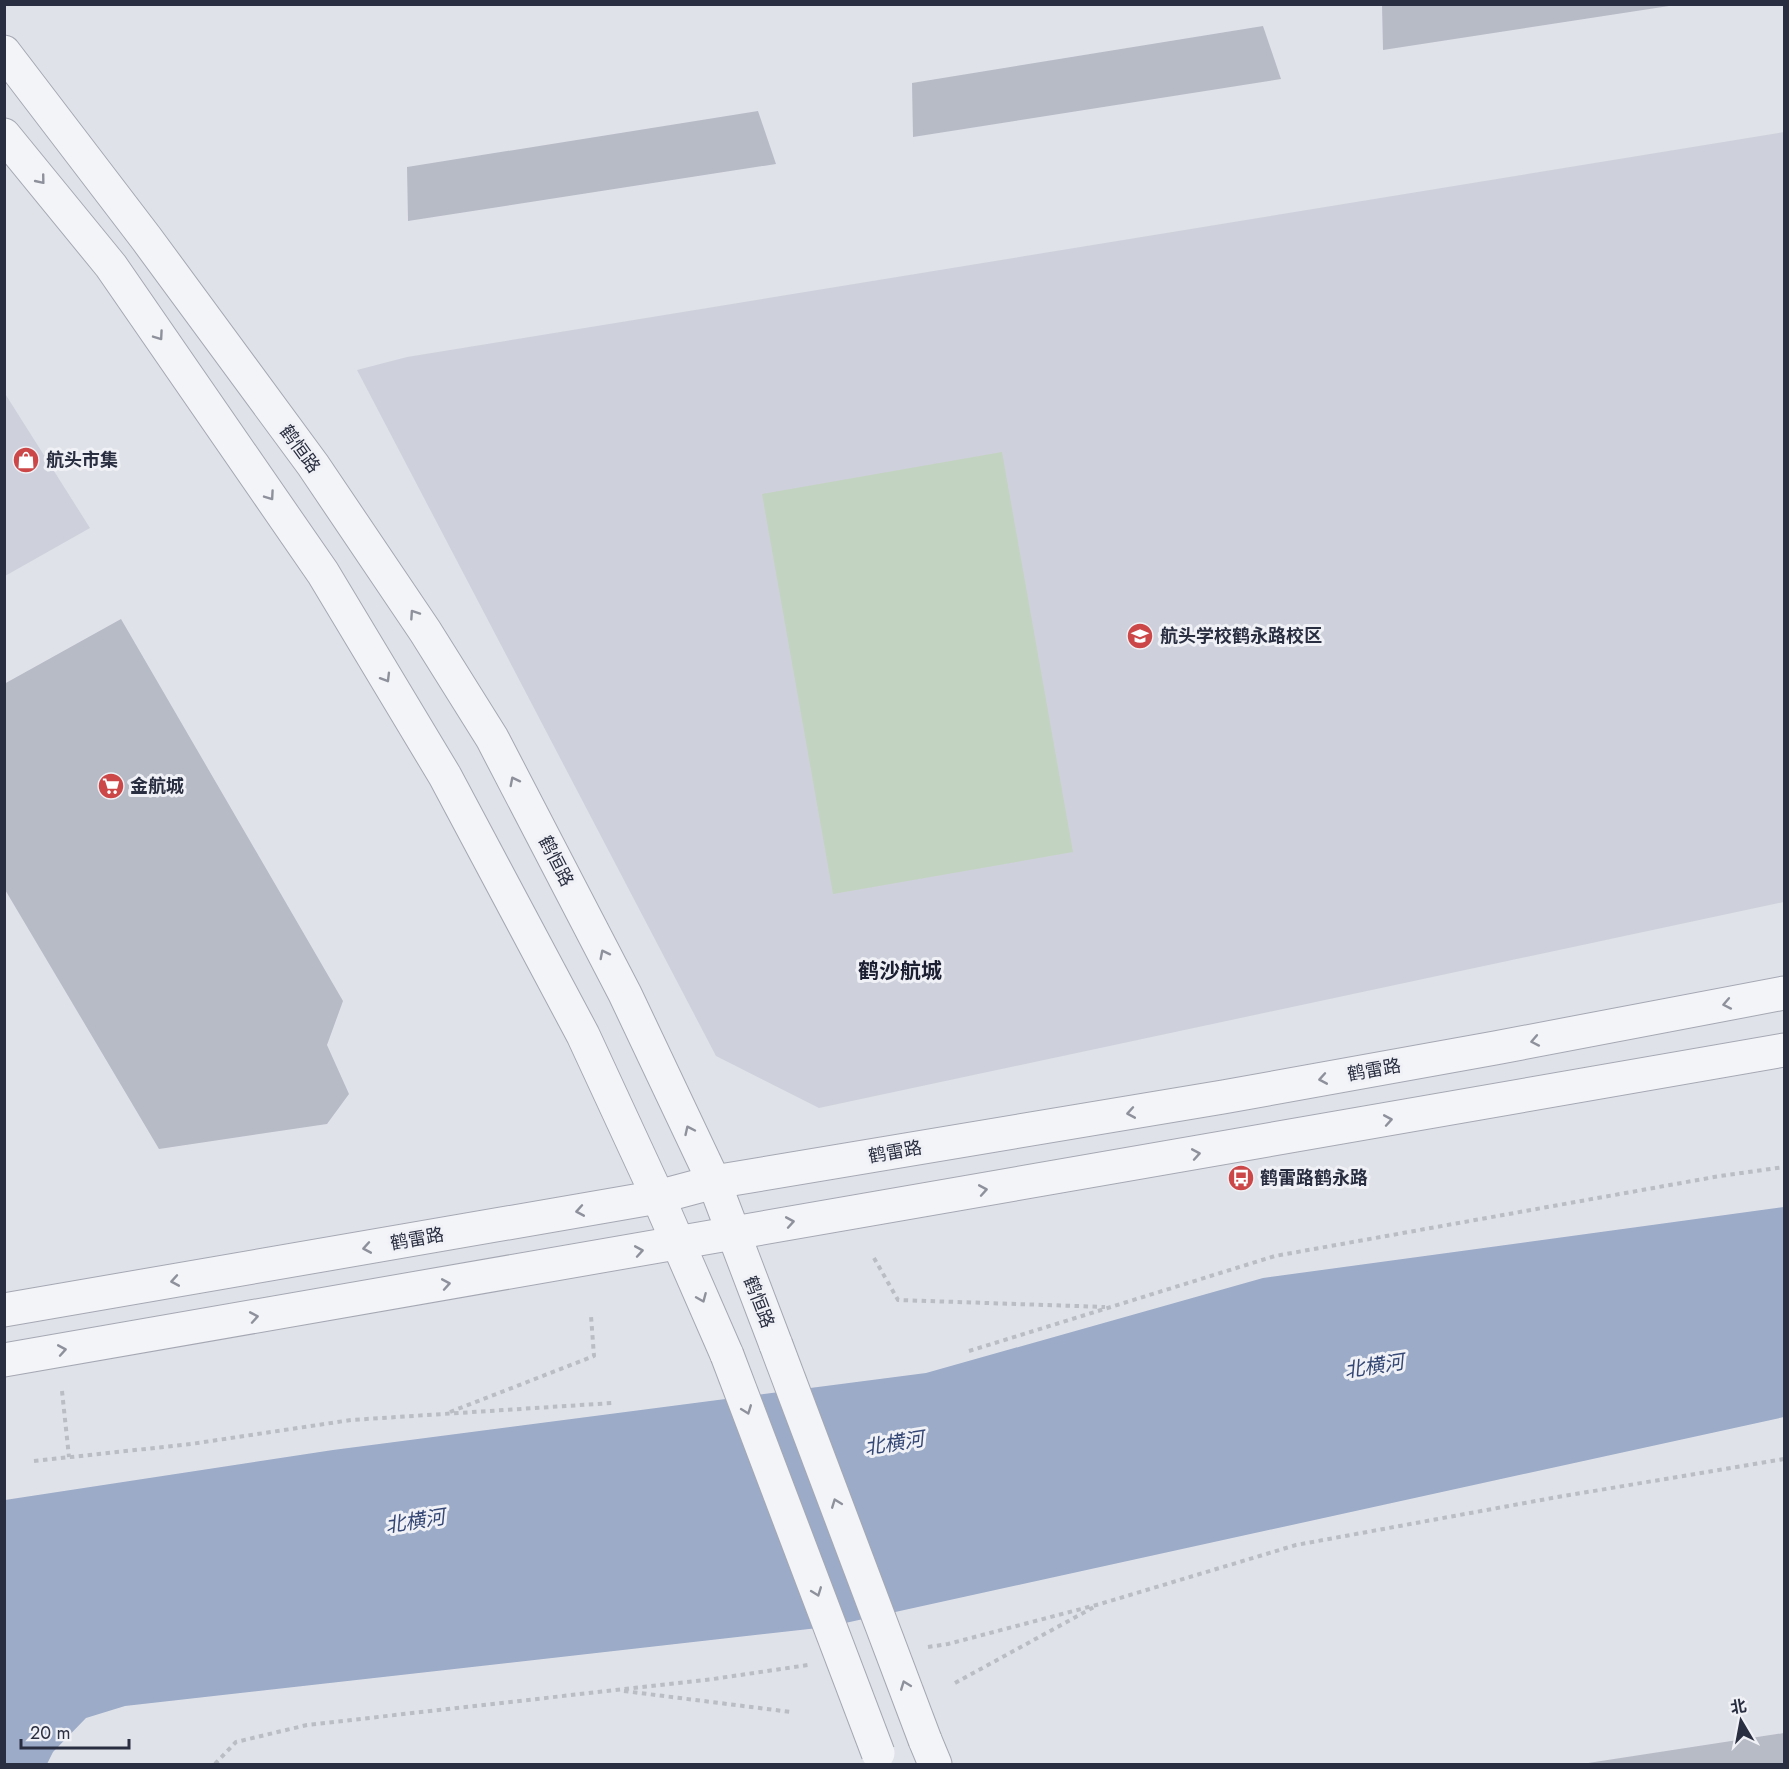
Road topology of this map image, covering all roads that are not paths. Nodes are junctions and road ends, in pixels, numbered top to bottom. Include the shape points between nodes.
1 (4, 52) edge
2 (4, 135) edge
3 (1785, 993) edge
4 (1785, 1050) edge
5 (714, 1182) junction
6 (658, 1197) junction
7 (733, 1232) junction
8 (678, 1244) junction
9 (4, 1310) edge
10 (4, 1360) edge
11 (930, 1752) edge
12 (880, 1759) edge

5 -> 1 street, 鹤恒路 via 625,994 497,748 425,630 313,465
2 -> 6 street via 111,266 323,573 445,776 583,1035
3 -> 5 street, 鹤雷路 via 1223,1097
7 -> 4 street
5 - 6 street, 鹤雷路
5 - 7 street, 鹤恒路
6 - 8 street
6 -> 9 street, 鹤雷路
7 - 8 street
11 -> 7 street, 鹤恒路, bridge
10 -> 8 street
8 -> 12 street, bridge via 727,1355

